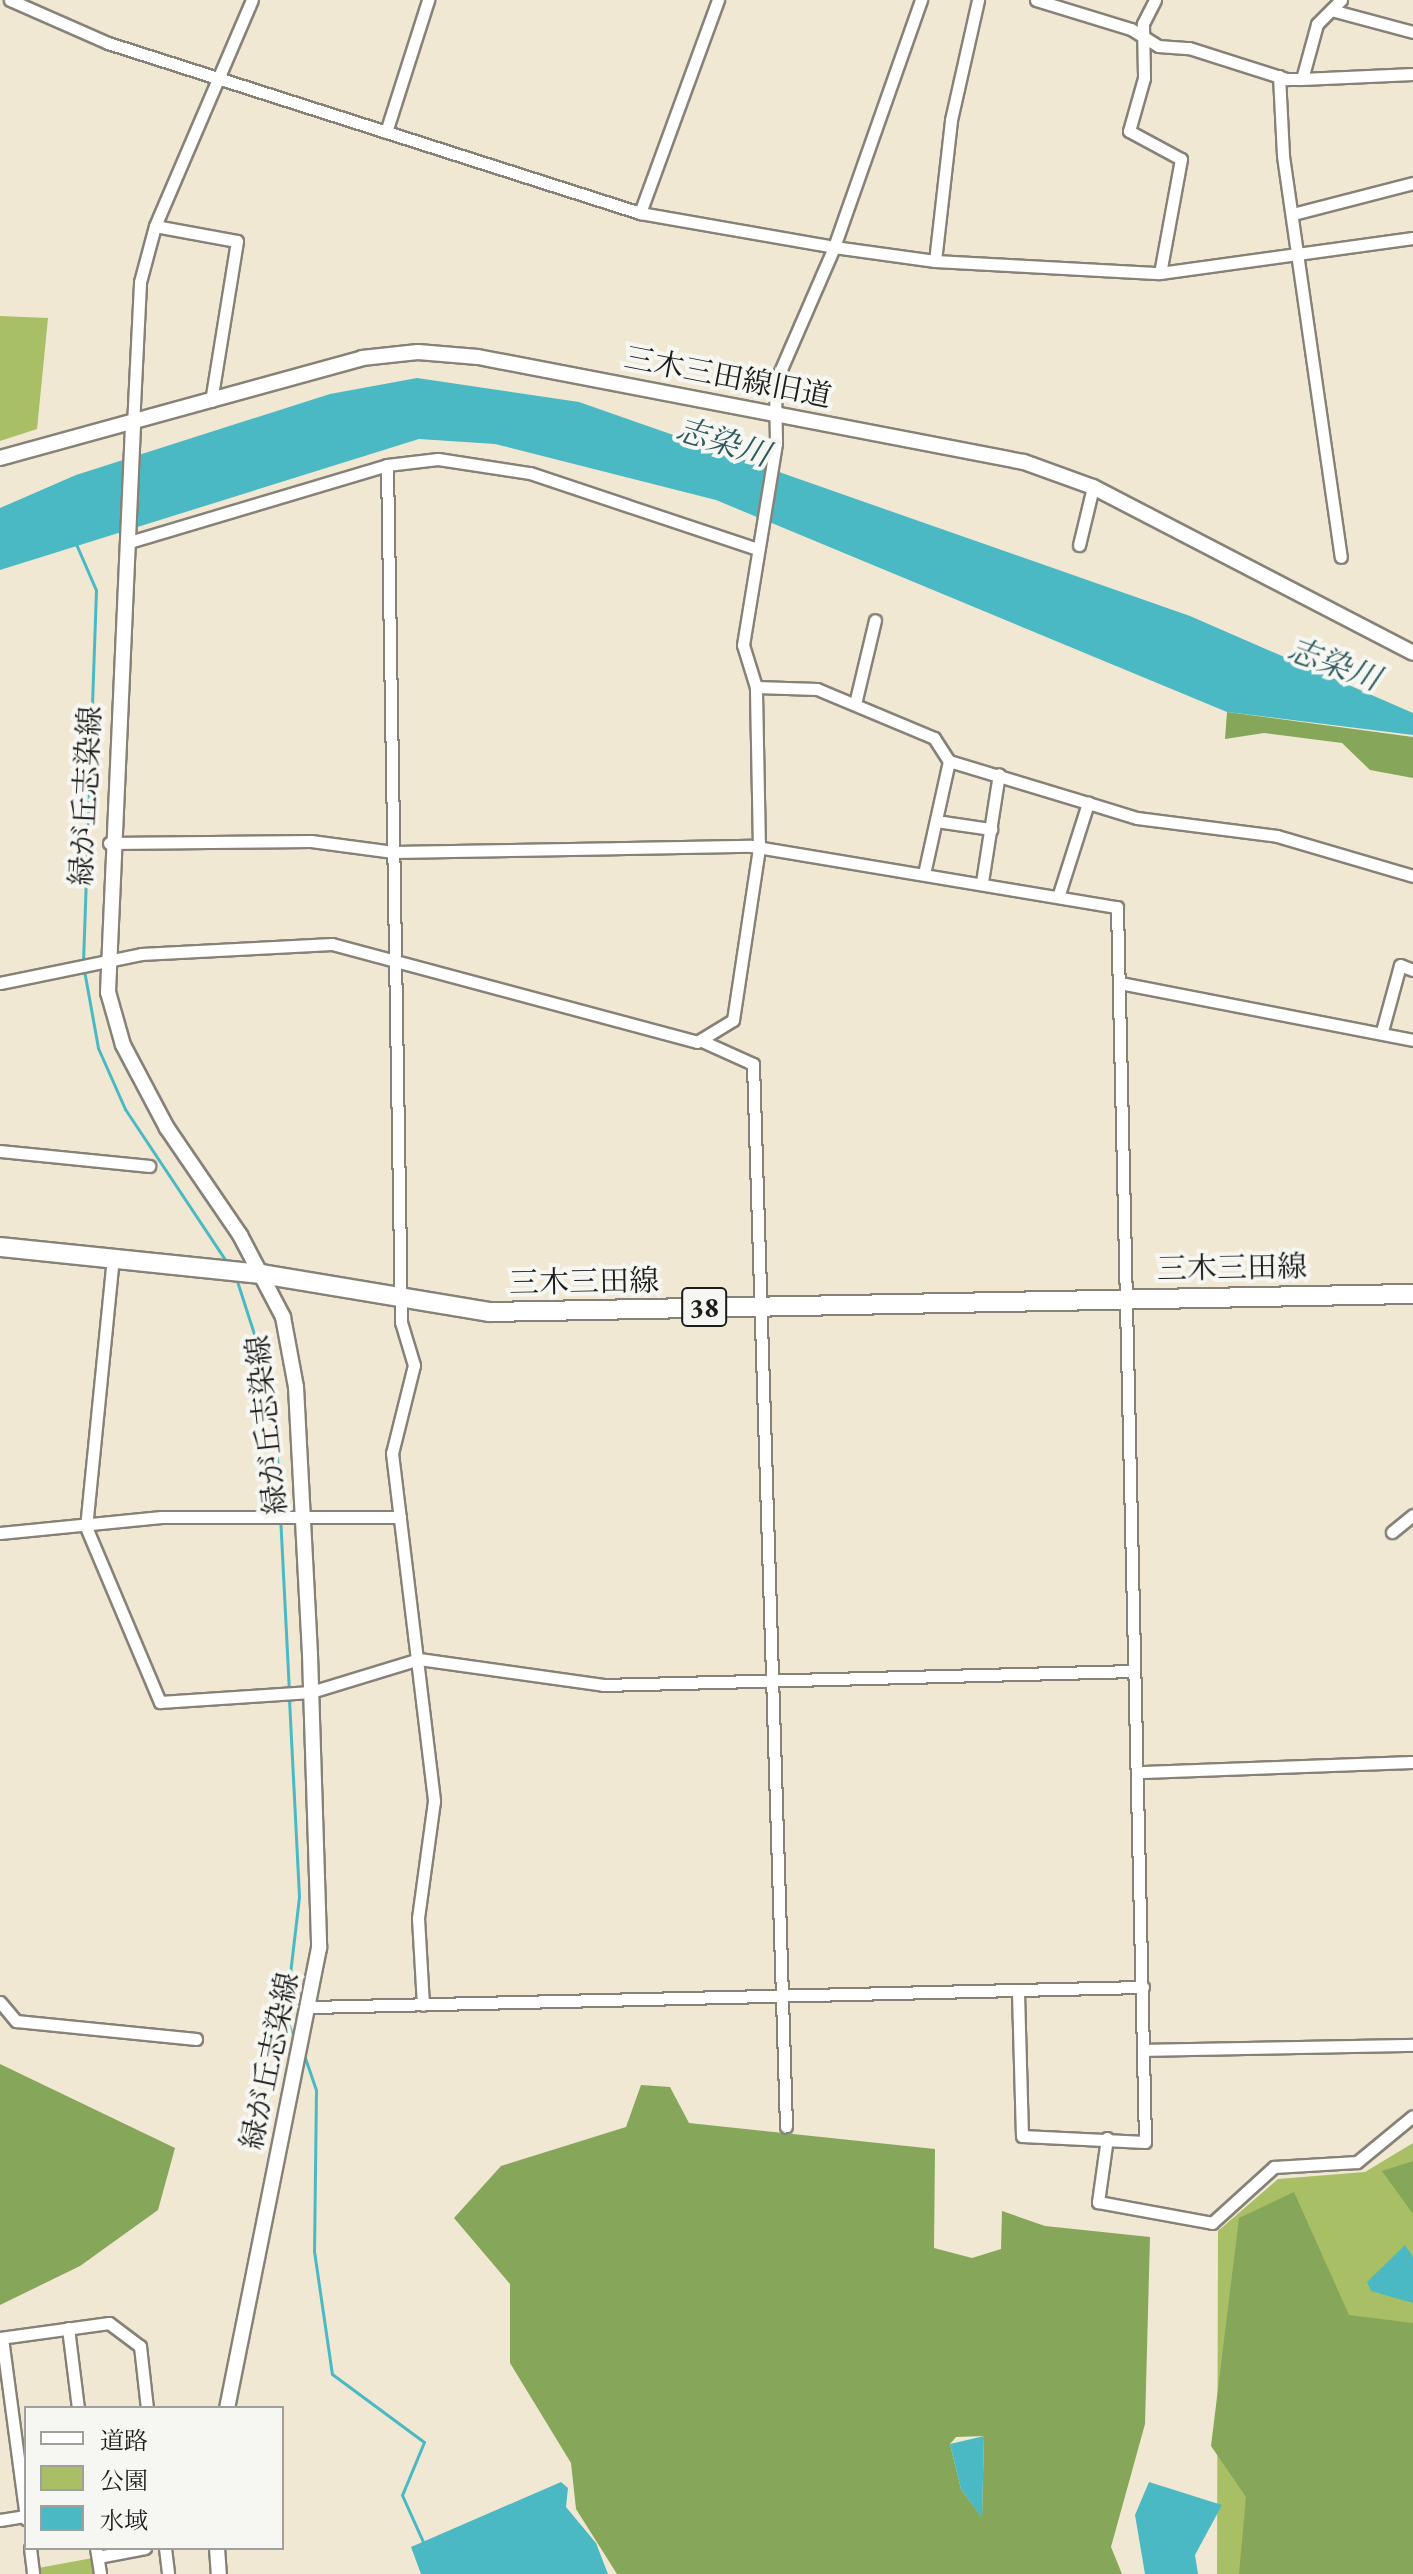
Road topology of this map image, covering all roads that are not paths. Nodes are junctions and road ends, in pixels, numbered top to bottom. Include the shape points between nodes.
1 (10, 0) edge
2 (252, 0) edge
3 (428, 0) edge
4 (718, 0) edge
5 (921, 0) edge
6 (978, 0) edge
7 (1036, 0) edge
8 (1155, 0) edge
9 (1341, 0) edge
10 (1331, 10) junction
11 (1413, 32) edge
12 (1144, 38) junction
13 (1413, 74) edge
14 (1279, 76) junction
15 (216, 77) junction
16 (1302, 79) junction
17 (386, 132) junction
18 (1413, 183) edge
19 (640, 213) junction
20 (1293, 214) junction
21 (155, 226) junction
22 (1413, 238) edge
23 (834, 247) junction
24 (1297, 254) junction
25 (935, 261) junction
26 (1160, 273) junction
27 (211, 401) junction
28 (777, 414) junction
29 (133, 426) junction
30 (0, 458) edge
31 (387, 465) junction
32 (1093, 487) junction
33 (126, 543) junction
34 (1079, 545) dead end
35 (757, 549) junction
36 (1341, 557) dead end
37 (875, 620) dead end
38 (1413, 653) edge
39 (756, 687) junction
40 (855, 704) junction
41 (949, 761) junction
42 (999, 774) junction
43 (1088, 803) junction
44 (936, 821) junction
45 (991, 829) junction
46 (109, 843) junction
47 (759, 848) junction
48 (393, 852) junction
49 (924, 874) junction
50 (1413, 876) edge
51 (982, 882) junction
52 (1059, 894) junction
53 (396, 958) junction
54 (104, 960) junction
55 (1413, 970) edge
56 (0, 983) edge
57 (1120, 983) junction
58 (1382, 1031) junction
59 (1413, 1040) edge
60 (702, 1041) junction
61 (0, 1151) edge
62 (149, 1166) dead end
63 (0, 1247) edge
64 (113, 1257) junction
65 (262, 1274) junction
66 (1413, 1294) edge
67 (1127, 1297) junction
68 (403, 1298) junction
69 (762, 1306) junction
70 (1413, 1515) edge
71 (303, 1516) junction
72 (400, 1517) junction
73 (86, 1527) junction
74 (1392, 1532) dead end
75 (0, 1533) edge
76 (419, 1659) junction
77 (1134, 1671) junction
78 (773, 1679) junction
79 (311, 1692) junction
80 (1413, 1762) edge
81 (1142, 1772) junction
82 (1143, 1987) junction
83 (1018, 1990) junction
84 (781, 1996) junction
85 (0, 2002) edge
86 (423, 2005) junction
87 (311, 2007) junction
88 (196, 2039) dead end
89 (1413, 2045) edge
90 (1144, 2050) junction
91 (1413, 2116) edge
92 (786, 2126) dead end
93 (1107, 2138) junction
94 (68, 2328) junction
95 (1, 2338) edge
96 (78, 2406) edge
97 (147, 2406) edge
98 (227, 2406) edge
99 (24, 2503) edge
100 (24, 2517) edge
101 (0, 2520) edge
102 (30, 2550) edge
103 (126, 2550) edge
104 (165, 2550) edge
105 (217, 2550) edge
106 (97, 2553) edge
107 (33, 2574) edge
108 (100, 2574) edge
109 (168, 2574) edge
110 (219, 2574) edge

1 - 15 street via 108,43
2 - 15 street
3 - 17 street
4 - 19 street
5 - 23 street
6 - 25 street via 951,120
7 - 12 street
8 - 12 street
9 - 10 street
10 - 11 street
10 - 16 street via 1317,24
12 - 14 street
12 - 26 street via 1144,78 1129,131 1181,159
13 - 16 street
14 - 16 street
14 - 20 street
15 - 17 street
15 - 21 street
17 - 19 street
18 - 20 street
19 - 23 street
20 - 24 street
21 - 27 street via 237,241
21 - 29 street via 140,282
22 - 24 street
23 - 25 street
23 - 28 street via 775,383
24 - 26 street
24 - 36 street
25 - 26 street
27 - 28 street, 三木三田線旧道 via 362,358 418,352
27 - 29 street, 三木三田線旧道
28 - 32 street, 三木三田線旧道 via 1024,462
28 - 35 street
29 - 30 street, 三木三田線旧道
29 - 33 street, 緑が丘志染線
31 - 33 street
31 - 35 street via 438,459 530,473
31 - 48 street
32 - 34 street
32 - 38 street, 三木三田線旧道
33 - 46 street, 緑が丘志染線
35 - 39 street via 743,645
37 - 40 street
39 - 40 street via 817,689
39 - 47 street
40 - 41 street via 934,738
41 - 42 street
41 - 44 street
42 - 43 street
42 - 45 street
43 - 50 street via 1137,818 1277,836
43 - 52 street
44 - 45 street
44 - 49 street
45 - 51 street
46 - 48 street via 311,841
46 - 54 street, 緑が丘志染線
47 - 48 street
47 - 49 street
47 - 60 street via 733,1020
48 - 53 street
49 - 51 street
51 - 52 street
52 - 57 street via 1117,907
53 - 54 street via 332,944
53 - 60 street
53 - 68 street
54 - 56 street
54 - 65 street, 緑が丘志染線 via 123,1045 167,1128
55 - 58 street via 1400,965
57 - 58 street
57 - 67 street
58 - 59 street
60 - 69 street via 753,1064
61 - 62 street
63 - 64 main road, 三木三田線 / 38
64 - 65 main road, 三木三田線 / 38
64 - 73 street
65 - 68 main road, 三木三田線 / 38
65 - 71 street, 緑が丘志染線 via 283,1317 296,1387
66 - 67 main road, 三木三田線 / 38
67 - 69 main road, 三木三田線 / 38
67 - 77 street
68 - 69 main road, 三木三田線 / 38 via 489,1312
68 - 72 street via 414,1365 392,1453
69 - 78 street
70 - 74 street
71 - 72 street
71 - 73 street
71 - 79 street, 緑が丘志染線
72 - 76 street
73 - 75 street
73 - 79 street via 160,1702
76 - 78 street via 603,1685
76 - 79 street
76 - 86 street via 434,1801 418,1918
77 - 78 street
77 - 81 street
78 - 84 street
79 - 87 street, 緑が丘志染線 via 319,1948
80 - 81 street
81 - 82 street
82 - 83 street
82 - 90 street
83 - 84 street
83 - 93 street via 1022,2136
84 - 86 street
84 - 92 street
85 - 88 street via 16,2021
86 - 87 street
87 - 98 street, 緑が丘志染線
89 - 90 street
90 - 93 street via 1145,2142
91 - 93 street via 1357,2162 1274,2167 1212,2223 1098,2202
94 - 95 street
94 - 96 street
94 - 97 street via 109,2323 140,2346
95 - 99 street
100 - 101 street
102 - 107 street
103 - 106 street
104 - 109 street
105 - 110 street
106 - 108 street

